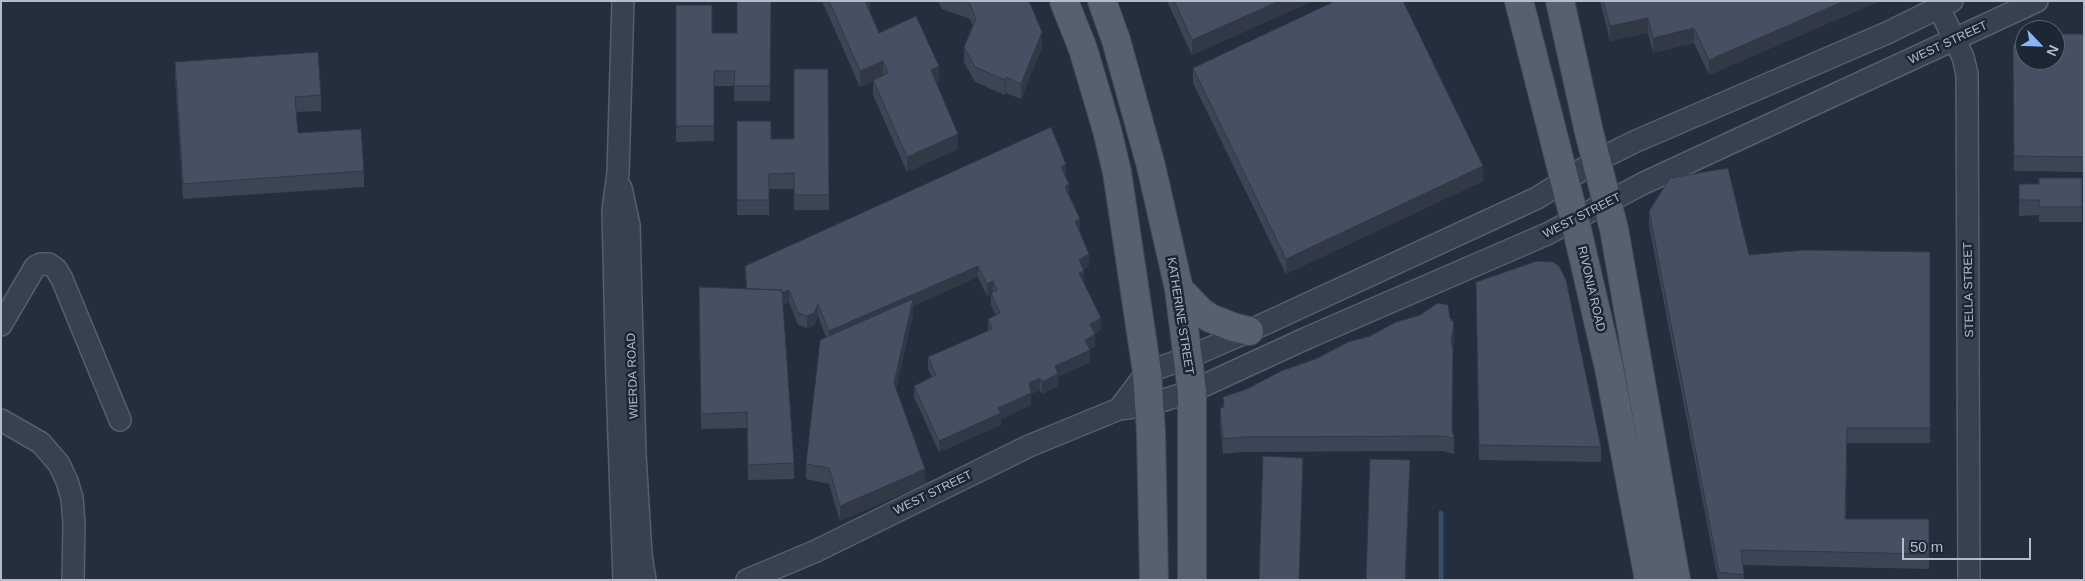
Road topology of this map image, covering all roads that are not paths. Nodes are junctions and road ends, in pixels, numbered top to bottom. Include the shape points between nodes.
1 (623, 1) edge
2 (1064, 1) edge
3 (1102, 1) edge
4 (1519, 1) edge
5 (1537, 1) edge
6 (1560, 1) edge
7 (2037, 1) edge
8 (1945, 4) edge
9 (1529, 38) junction
10 (1955, 40) junction
11 (1596, 161) junction
12 (1564, 181) junction
13 (1606, 203) junction
14 (1575, 221) junction
15 (1179, 289) junction
16 (1, 325) edge
17 (1249, 331) junction
18 (1187, 358) junction
19 (1147, 372) junction
20 (625, 381) junction
21 (1192, 391) junction
22 (1149, 405) junction
23 (1119, 409) junction
24 (1, 420) edge
25 (120, 420) dead end
26 (73, 580) edge
27 (624, 580) edge
28 (645, 580) edge
29 (747, 580) edge
30 (1154, 580) edge
31 (1180, 580) edge
32 (1192, 580) edge
33 (1649, 580) edge
34 (1676, 580) edge
35 (1969, 580) edge

1 - 20 street, WIERDA ROAD via 618,173 613,210 622,293
2 - 19 main road via 1108,130
3 - 15 main road, KATHERINE STREET via 1151,166
4 - 9 main road, RIVONIA ROAD
5 - 9 main road via 1536,18
6 - 11 main road
7 - 10 street, WEST STREET
8 - 10 street, STELLA STREET
8 - 11 street
9 - 12 main road, RIVONIA ROAD
10 - 13 street, WEST STREET
10 - 35 street, STELLA STREET via 1968,74
11 - 12 street
11 - 13 main road
12 - 14 main road, RIVONIA ROAD
12 - 17 street via 1537,198
13 - 14 street, WEST STREET
13 - 34 main road via 1614,229
14 - 21 street, WEST STREET
14 - 33 main road, RIVONIA ROAD via 1609,368
15 - 17 main road via 1210,318
15 - 18 main road, KATHERINE STREET
16 - 25 street via 34,267 49,264 56,269
17 - 18 street
18 - 19 street
18 - 21 main road, KATHERINE STREET
19 - 22 main road
19 - 23 street
20 - 27 street, WIERDA ROAD
20 - 28 street, WIERDA ROAD
21 - 22 street, WEST STREET
21 - 31 main road via 1182,436
21 - 32 main road, KATHERINE STREET
22 - 23 street, WEST STREET
22 - 30 main road
23 - 29 street, WEST STREET via 1029,446 816,551
24 - 26 street via 41,443 59,464 67,481 74,523

